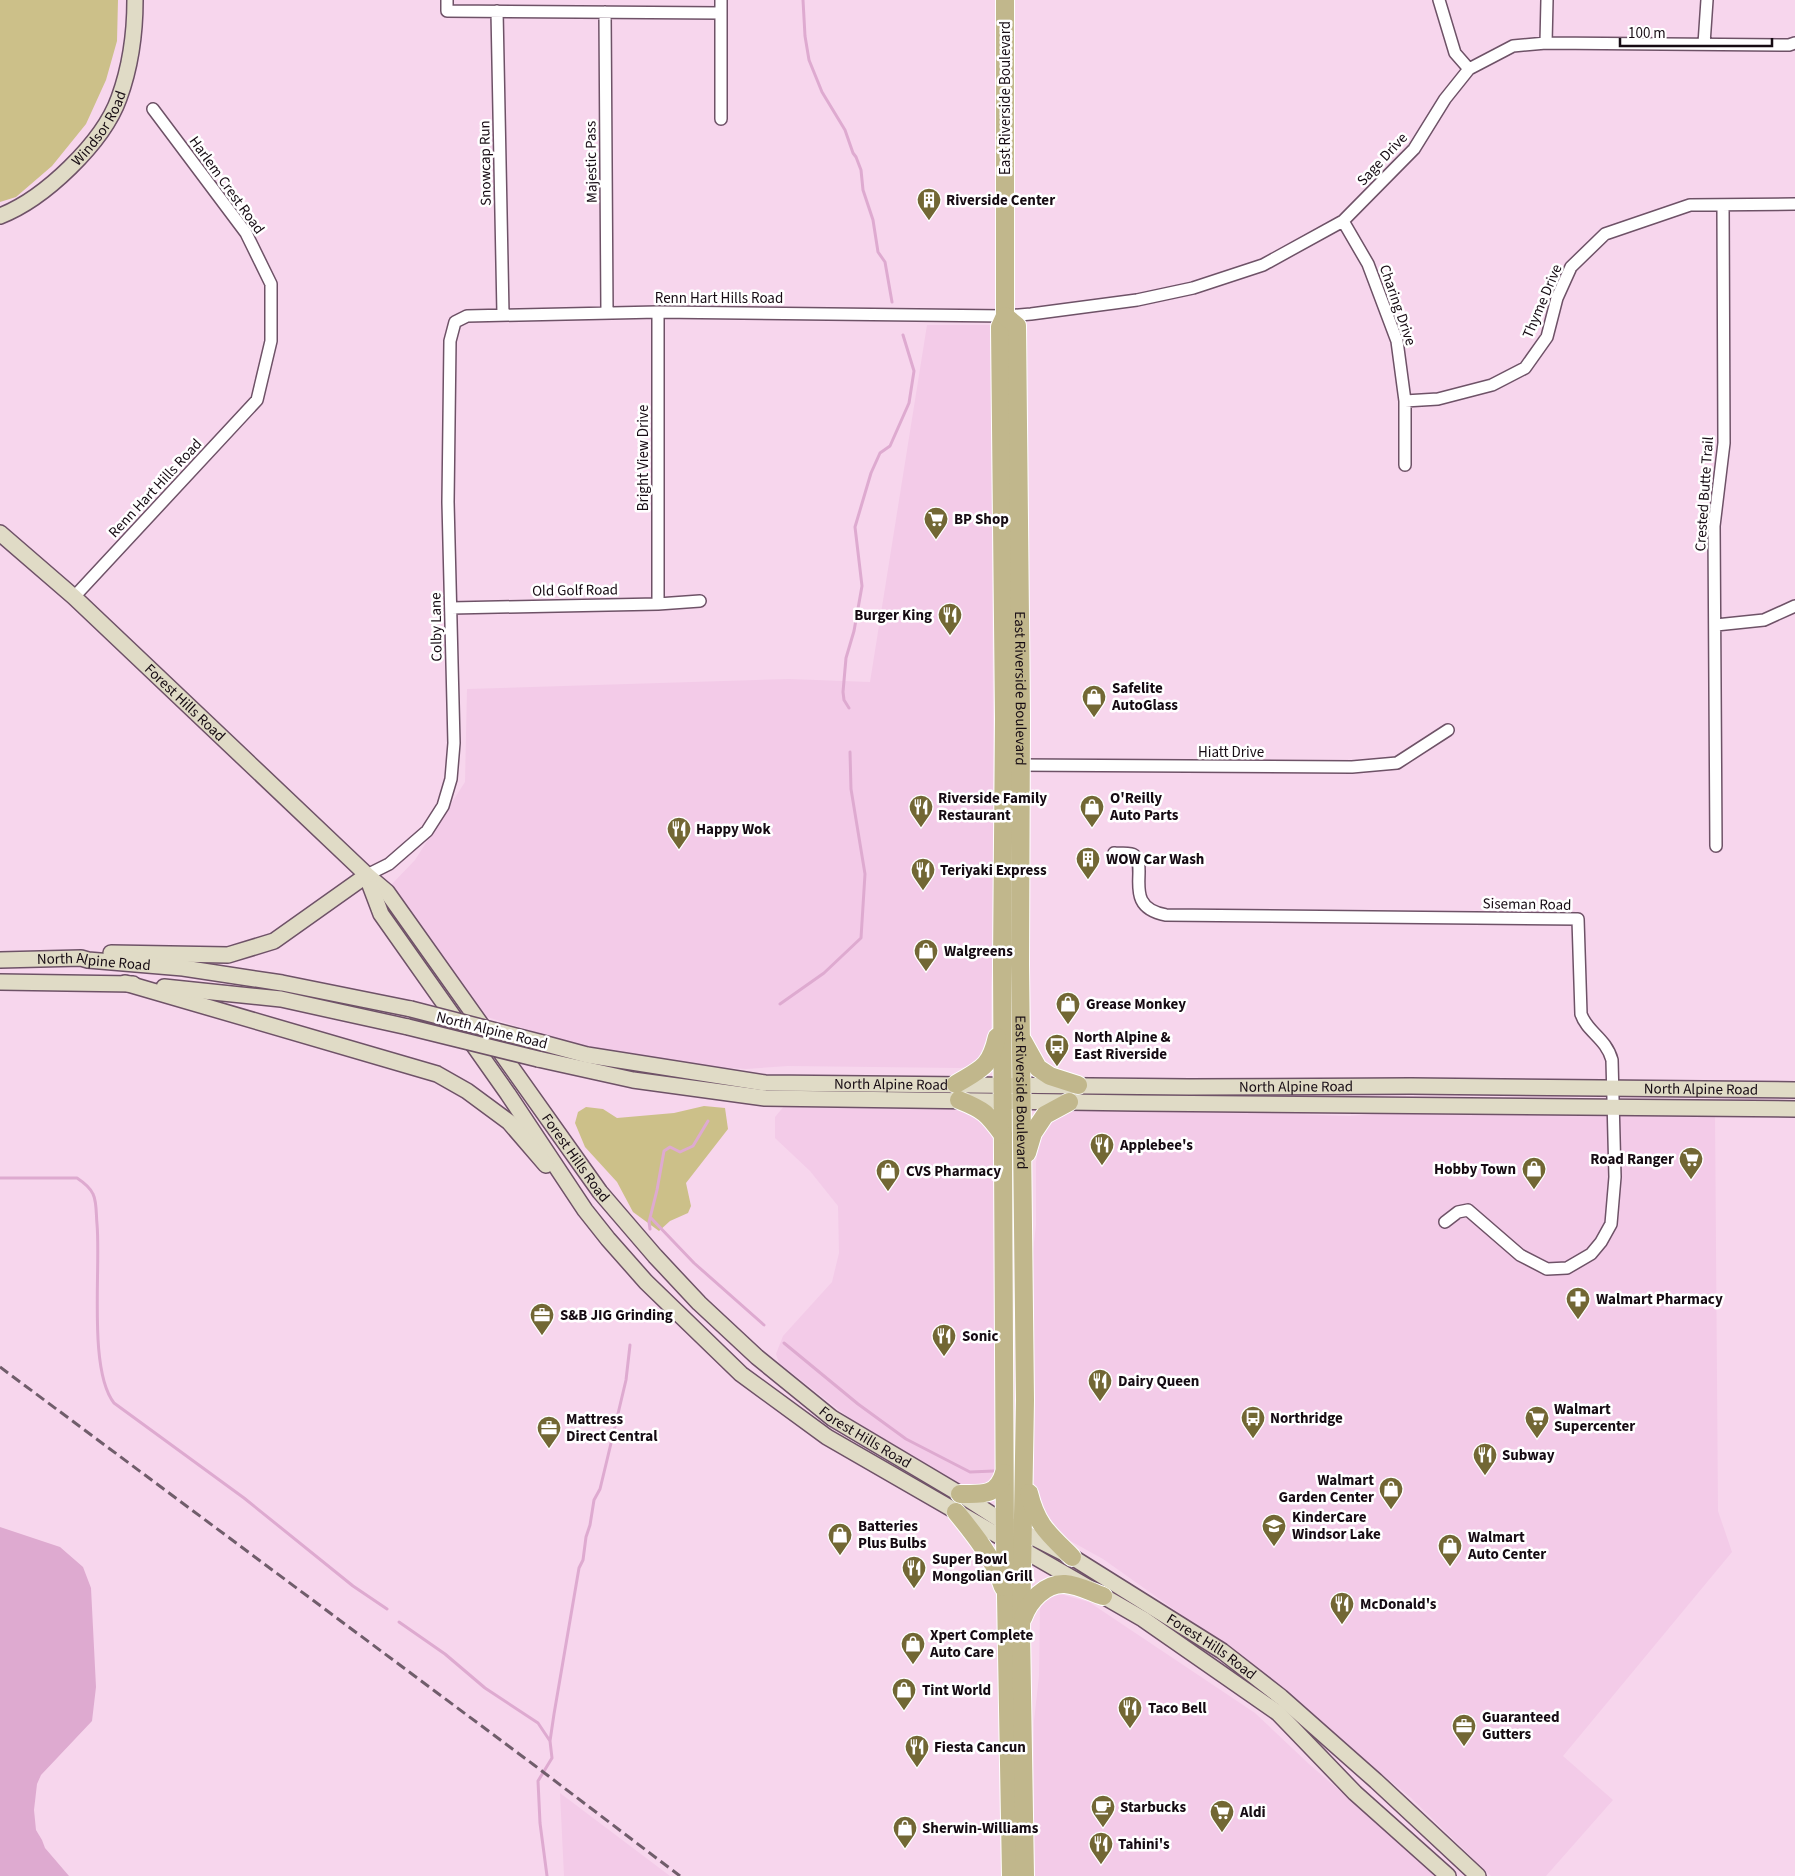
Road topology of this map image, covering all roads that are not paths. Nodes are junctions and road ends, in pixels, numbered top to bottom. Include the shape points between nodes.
1 (135, 0) edge
2 (447, 0) edge
3 (721, 0) edge
4 (1005, 0) edge
5 (1439, 0) edge
6 (1547, 0) edge
7 (1707, 0) edge
8 (498, 11) junction
9 (605, 12) junction
10 (721, 13) junction
11 (1546, 43) junction
12 (1795, 43) edge
13 (1704, 44) junction
14 (1469, 69) junction
15 (153, 109) dead end
16 (721, 120) dead end
17 (1795, 204) edge
18 (1723, 205) junction
19 (0, 216) edge
20 (1343, 221) junction
21 (658, 312) junction
22 (607, 313) junction
23 (503, 314) junction
24 (1005, 316) junction
25 (450, 341) joint
26 (257, 400) joint
27 (1405, 401) junction
28 (1405, 465) dead end
29 (0, 532) edge
30 (74, 598) junction
31 (700, 601) dead end
32 (658, 604) junction
33 (1795, 606) edge
34 (451, 608) junction
35 (1716, 625) junction
36 (1448, 730) dead end
37 (1012, 765) junction
38 (1716, 846) dead end
39 (1114, 854) dead end
40 (367, 875) junction
41 (81, 958) junction
42 (0, 960) edge
43 (0, 982) edge
44 (125, 983) junction
45 (1002, 1015) junction
46 (1022, 1038) junction
47 (1078, 1086) junction
48 (1177, 1087) junction
49 (1613, 1088) junction
50 (1795, 1090) edge
51 (958, 1092) junction
52 (1003, 1093) junction
53 (1022, 1093) junction
54 (1069, 1102) junction
55 (1177, 1102) junction
56 (1612, 1108) junction
57 (1795, 1109) edge
58 (1003, 1135) junction
59 (1022, 1170) junction
60 (585, 1210) junction
61 (1445, 1222) dead end
62 (1024, 1452) junction
63 (1005, 1457) junction
64 (960, 1494) junction
65 (956, 1512) junction
66 (1005, 1531) junction
67 (1023, 1542) junction
68 (1072, 1557) junction
69 (1103, 1596) junction
70 (1007, 1598) junction
71 (1022, 1621) junction
72 (1011, 1876) edge
73 (1026, 1876) edge
74 (1448, 1876) edge
75 (1478, 1876) edge

1 - 19 main road, Windsor Road via 127,72 119,99 105,124 57,182 16,210
2 - 8 street via 447,11
3 - 10 street
4 - 24 main road, East Riverside Boulevard
5 - 14 street via 1455,53
6 - 11 street
7 - 13 street
8 - 9 street
8 - 23 street, Snowcap Run
9 - 10 street
9 - 22 street, Majestic Pass
10 - 16 street
11 - 13 street, Sage Drive
11 - 14 street, Sage Drive via 1513,46
12 - 13 street, Sage Drive
14 - 20 street, Sage Drive via 1445,99 1414,149
15 - 26 street, Harlem Crest Road via 246,233 271,284 271,341
17 - 18 street, Thyme Drive
18 - 27 street, Thyme Drive via 1690,205 1605,234 1571,267 1557,298 1547,337 1525,368 1492,385 1438,399
18 - 35 street, Crested Butte Trail via 1724,443 1714,526
20 - 24 street, Sage Drive via 1263,265 1193,288 1115,304
20 - 27 street, Charing Drive via 1368,264 1398,341
21 - 22 street, Renn Hart Hills Road
21 - 24 street, Renn Hart Hills Road
21 - 32 street, Bright View Drive
22 - 23 street, Renn Hart Hills Road
23 - 25 street, Renn Hart Hills Road via 468,316 455,322
24 - 37 main road, East Riverside Boulevard via 1000,326
25 - 34 street, Colby Lane via 448,502
26 - 30 street, Renn Hart Hills Road
27 - 28 street, Charing Drive
29 - 30 main road, Forest Hills Road
30 - 40 main road, Forest Hills Road
31 - 32 street, Old Golf Road
32 - 34 street, Old Golf Road
33 - 35 street via 1764,620
34 - 40 street, Colby Lane via 454,743 443,806 427,831 389,864
35 - 38 street, Crested Butte Trail
36 - 37 street, Hiatt Drive via 1397,763 1352,768
37 - 45 main road, East Riverside Boulevard
37 - 46 main road, East Riverside Boulevard
39 - 49 street, Siseman Road via 1135,856 1143,900 1149,908 1166,915 1578,919 1581,1014 1609,1050
40 - 41 main road via 274,941 228,955 89,953
40 - 60 main road, Forest Hills Road via 382,914
40 - 64 main road, Forest Hills Road via 387,892 600,1192 699,1303 757,1358 832,1418
41 - 42 main road, North Alpine Road
41 - 51 main road, North Alpine Road, bridge via 182,968 282,983 411,1009 587,1055 765,1083
43 - 44 main road, North Alpine Road
44 - 51 main road, North Alpine Road, bridge via 281,999 633,1080 765,1098
44 - 60 main road via 437,1074 509,1122
45 - 51 main road via 993,1056
45 - 52 main road, East Riverside Boulevard
46 - 47 main road via 1038,1068
46 - 53 main road, East Riverside Boulevard
47 - 48 main road, North Alpine Road
47 - 53 main road, North Alpine Road
48 - 49 main road, North Alpine Road
48 - 55 main road
49 - 50 main road, North Alpine Road
49 - 56 street, Siseman Road
51 - 52 main road, North Alpine Road
51 - 58 main road via 989,1116
52 - 53 main road, North Alpine Road
52 - 58 main road, East Riverside Boulevard
53 - 54 main road, North Alpine Road
53 - 59 main road, East Riverside Boulevard
54 - 55 main road, North Alpine Road
54 - 59 main road via 1045,1116 1033,1133
55 - 56 main road, North Alpine Road
56 - 57 main road, North Alpine Road
56 - 61 street, Siseman Road via 1615,1177 1611,1224 1590,1254 1567,1268 1547,1269 1520,1255 1468,1210 1458,1212
58 - 63 main road, East Riverside Boulevard
59 - 62 main road, East Riverside Boulevard
60 - 65 main road, Forest Hills Road via 646,1282 741,1374 827,1438
62 - 67 main road, East Riverside Boulevard
62 - 68 main road via 1034,1512 1044,1530
63 - 64 main road via 1002,1481 995,1490 984,1494
63 - 66 main road, East Riverside Boulevard
64 - 66 main road, Forest Hills Road
65 - 66 main road, Forest Hills Road
65 - 70 main road via 1000,1576
66 - 67 main road, Forest Hills Road
66 - 70 main road, East Riverside Boulevard
67 - 68 main road, Forest Hills Road
67 - 69 main road, Forest Hills Road
67 - 71 main road, East Riverside Boulevard
68 - 75 main road, Forest Hills Road via 1222,1651 1266,1685
69 - 71 main road via 1062,1584 1038,1594 1027,1606
69 - 74 main road, Forest Hills Road via 1144,1619 1278,1713 1355,1793
70 - 72 main road, East Riverside Boulevard
71 - 73 main road, East Riverside Boulevard

